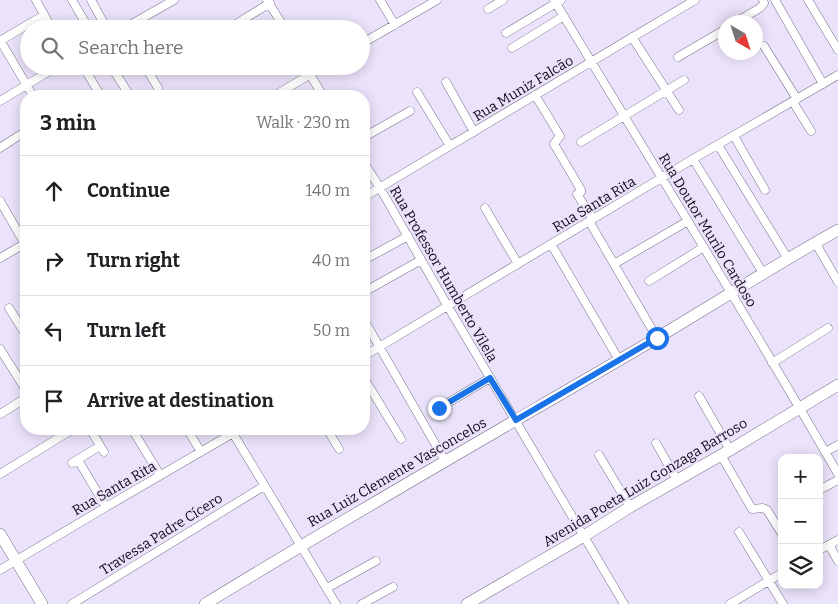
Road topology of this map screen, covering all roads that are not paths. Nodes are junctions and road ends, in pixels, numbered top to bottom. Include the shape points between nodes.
1 (36, 0) edge
2 (72, 0) edge
3 (91, 0) edge
4 (174, 0) edge
5 (380, 0) edge
6 (437, 0) edge
7 (503, 0) edge
8 (695, 0) edge
9 (764, 0) edge
10 (775, 0) edge
11 (808, 0) edge
12 (557, 1) edge
13 (268, 2) edge
14 (488, 9) dead end
15 (44, 15) junction
16 (748, 15) edge
17 (564, 16) junction
18 (36, 20) edge
19 (47, 20) edge
20 (84, 20) edge
21 (102, 20) edge
22 (140, 20) edge
23 (241, 20) edge
24 (279, 20) edge
25 (395, 25) junction
26 (20, 29) edge
27 (506, 33) dead end
28 (718, 34) edge
29 (632, 37) junction
30 (370, 39) edge
31 (0, 41) edge
32 (764, 46) dead end
33 (512, 48) dead end
34 (838, 50) edge
35 (678, 58) dead end
36 (591, 62) junction
37 (20, 74) edge
38 (21, 75) edge
39 (43, 75) edge
40 (88, 75) edge
41 (117, 75) edge
42 (150, 75) edge
43 (308, 75) edge
44 (311, 75) edge
45 (838, 75) edge
46 (684, 80) dead end
47 (446, 82) dead end
48 (823, 84) junction
49 (27, 85) junction
50 (158, 88) dead end
51 (30, 90) edge
52 (97, 90) edge
53 (126, 90) edge
54 (284, 90) edge
55 (319, 90) edge
56 (417, 92) dead end
57 (666, 92) junction
58 (535, 95) junction
59 (795, 100) junction
60 (0, 101) edge
61 (679, 110) dead end
62 (410, 111) dead end
63 (625, 116) junction
64 (811, 131) dead end
65 (474, 132) junction
66 (370, 134) edge
67 (20, 135) edge
68 (734, 136) junction
69 (581, 142) dead end
70 (718, 145) junction
71 (450, 146) junction
72 (0, 148) edge
73 (693, 159) junction
74 (370, 172) edge
75 (663, 178) junction
76 (380, 188) junction
77 (765, 190) dead end
78 (370, 194) edge
79 (0, 202) edge
80 (485, 208) dead end
81 (591, 220) junction
82 (688, 221) junction
83 (838, 230) edge
84 (20, 234) edge
85 (408, 236) junction
86 (815, 242) junction
87 (551, 244) junction
88 (20, 247) edge
89 (704, 247) junction
90 (370, 257) edge
91 (0, 258) edge
92 (788, 259) junction
93 (422, 260) junction
94 (518, 264) junction
95 (614, 264) junction
96 (763, 273) junction
97 (650, 280) dead end
98 (838, 282) edge
99 (370, 289) edge
100 (731, 293) junction
101 (448, 306) junction
102 (9, 308) dead end
103 (20, 325) edge
104 (828, 328) dead end
105 (370, 331) edge
106 (657, 338) junction
107 (379, 347) junction
108 (0, 349) edge
109 (370, 352) edge
110 (619, 360) junction
111 (772, 363) junction
112 (490, 378) junction
113 (20, 381) edge
114 (838, 385) edge
115 (370, 388) edge
116 (699, 396) dead end
117 (20, 402) edge
118 (439, 408) dead end
119 (799, 408) junction
120 (0, 414) edge
121 (516, 420) junction
122 (63, 435) edge
123 (94, 435) edge
124 (136, 435) edge
125 (191, 435) edge
126 (225, 435) edge
127 (233, 435) edge
128 (331, 435) edge
129 (401, 438) dead end
130 (656, 443) dead end
131 (838, 445) edge
132 (339, 449) dead end
133 (201, 452) junction
134 (726, 452) junction
135 (825, 452) junction
136 (599, 455) dead end
137 (445, 461) junction
138 (0, 474) edge
139 (838, 474) edge
140 (160, 475) junction
141 (677, 480) junction
142 (838, 480) edge
143 (264, 486) junction
144 (823, 488) edge
145 (630, 506) junction
146 (106, 507) junction
147 (778, 528) edge
148 (738, 532) dead end
149 (0, 534) edge
150 (584, 536) junction
151 (838, 540) edge
152 (829, 545) junction
153 (300, 546) junction
154 (823, 548) edge
155 (16, 561) junction
156 (376, 561) dead end
157 (838, 561) edge
158 (0, 570) edge
159 (778, 575) edge
160 (769, 580) junction
161 (393, 587) dead end
162 (327, 588) junction
163 (42, 604) edge
164 (72, 604) edge
165 (205, 604) edge
166 (336, 604) edge
167 (362, 604) edge
168 (467, 604) edge
169 (624, 604) edge
170 (730, 604) edge
171 (783, 604) edge

1 - 15 street
2 - 20 street
3 - 21 street
4 - 22 street
5 - 25 street
6 - 25 street
7 - 14 street
8 - 29 street, Rua Muniz Falcão
9 - 16 street via 760,8
10 - 48 street
11 - 34 street
12 - 17 street, Rua Doutor Murilo Cardoso
12 - 27 street
13 - 23 street
13 - 24 street
15 - 18 street
15 - 19 street
17 - 33 street
17 - 36 street, Rua Doutor Murilo Cardoso
25 - 30 street
26 - 31 street
28 - 35 street
29 - 36 street, Rua Muniz Falcão
29 - 57 street
31 - 37 street
32 - 59 street
36 - 58 street, Rua Muniz Falcão
36 - 63 street, Rua Doutor Murilo Cardoso
38 - 49 street
39 - 49 street
40 - 52 street
41 - 53 street
42 - 50 street
43 - 54 street
44 - 55 street
45 - 48 street, Rua Santa Rita
46 - 57 street
47 - 65 street
48 - 59 street, Rua Santa Rita
49 - 51 street
49 - 60 street
56 - 71 street
57 - 61 street
57 - 63 street
58 - 65 street, Rua Muniz Falcão
58 - 81 street via 560,136 554,144 581,190 577,194
59 - 64 street
59 - 68 street, Rua Santa Rita
62 - 66 street
63 - 69 street
63 - 75 street, Rua Doutor Murilo Cardoso
65 - 71 street, Rua Muniz Falcão
67 - 72 street
68 - 70 street, Rua Santa Rita
68 - 77 street
70 - 73 street, Rua Santa Rita
70 - 92 street
71 - 76 street, Rua Muniz Falcão
73 - 75 street, Rua Santa Rita
73 - 96 street
74 - 76 street, Rua Professor Humberto Vilela
75 - 81 street, Rua Santa Rita
75 - 82 street, Rua Doutor Murilo Cardoso
76 - 78 street, Rua Muniz Falcão
76 - 85 street, Rua Professor Humberto Vilela
79 - 84 street
80 - 94 street
81 - 87 street, Rua Santa Rita
81 - 95 street
82 - 89 street, Rua Doutor Murilo Cardoso
82 - 95 street
83 - 86 street, Rua Luiz Clemente Vasconcelos
85 - 90 street
85 - 93 street, Rua Professor Humberto Vilela
86 - 92 street, Rua Luiz Clemente Vasconcelos
86 - 98 street
87 - 94 street, Rua Santa Rita
87 - 110 street
88 - 91 street
89 - 97 street
89 - 100 street, Rua Doutor Murilo Cardoso
92 - 96 street, Rua Luiz Clemente Vasconcelos
93 - 99 street
93 - 101 street, Rua Professor Humberto Vilela
94 - 101 street, Rua Santa Rita
95 - 106 street
96 - 100 street, Rua Luiz Clemente Vasconcelos
100 - 106 street, Rua Luiz Clemente Vasconcelos
100 - 111 street, Rua Doutor Murilo Cardoso
101 - 107 street, Rua Santa Rita
101 - 112 street, Rua Professor Humberto Vilela
102 - 103 street
104 - 111 street
105 - 107 street
106 - 110 street, Rua Luiz Clemente Vasconcelos
107 - 109 street, Rua Santa Rita
107 - 137 street
108 - 113 street
110 - 121 street, Rua Luiz Clemente Vasconcelos
111 - 119 street, Rua Doutor Murilo Cardoso
112 - 118 street
112 - 121 street, Rua Professor Humberto Vilela
114 - 119 street, Avenida Poeta Luiz Gonzaga Barroso
115 - 129 street
116 - 134 street
117 - 120 street
119 - 134 street, Avenida Poeta Luiz Gonzaga Barroso
119 - 135 street, Rua Doutor Murilo Cardoso
121 - 137 street, Rua Luiz Clemente Vasconcelos
121 - 150 street, Rua Professor Humberto Vilela
122 - 138 street
123 - 146 street via 102,449 75,462
124 - 140 street
125 - 133 street
126 - 133 street, Rua Santa Rita
127 - 143 street
128 - 132 street
130 - 141 street
131 - 135 street
133 - 140 street, Rua Santa Rita
134 - 141 street, Avenida Poeta Luiz Gonzaga Barroso
134 - 147 street via 752,509 767,510
135 - 139 street, Rua Doutor Murilo Cardoso
136 - 145 street
137 - 153 street, Rua Luiz Clemente Vasconcelos
140 - 146 street, Rua Santa Rita
141 - 145 street, Avenida Poeta Luiz Gonzaga Barroso
142 - 144 street
143 - 153 street
143 - 164 street, Travessa Padre Cícero
145 - 150 street, Avenida Poeta Luiz Gonzaga Barroso
146 - 155 street, Rua Santa Rita
148 - 160 street
149 - 155 street
150 - 168 street, Avenida Poeta Luiz Gonzaga Barroso
150 - 169 street, Rua Professor Humberto Vilela
151 - 152 street
152 - 154 street
152 - 157 street
153 - 162 street
153 - 165 street, Rua Luiz Clemente Vasconcelos
155 - 158 street, Rua Santa Rita
155 - 163 street
156 - 162 street
159 - 160 street
160 - 170 street
160 - 171 street
161 - 167 street
162 - 166 street

